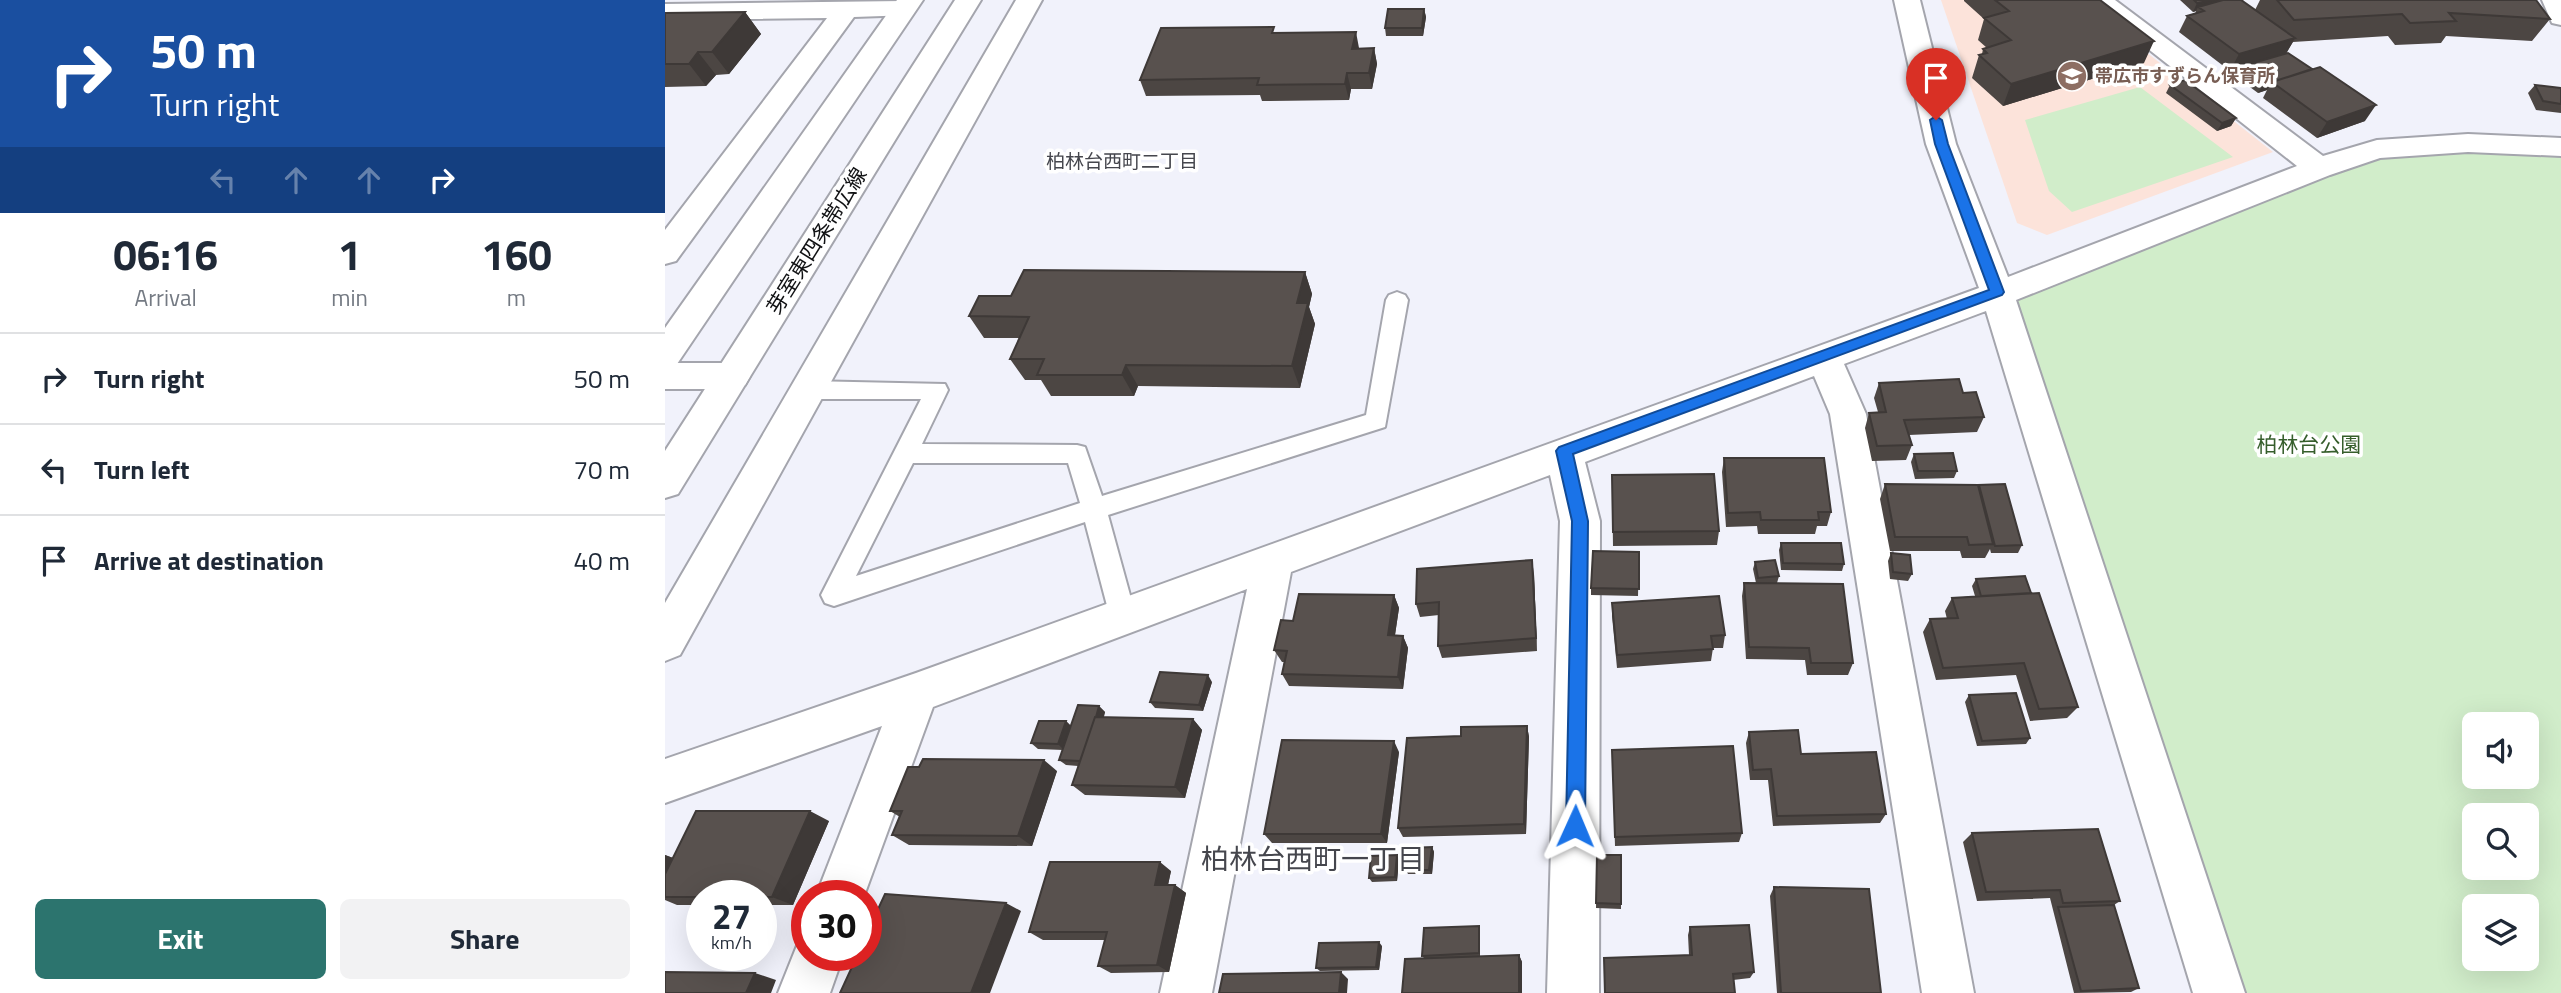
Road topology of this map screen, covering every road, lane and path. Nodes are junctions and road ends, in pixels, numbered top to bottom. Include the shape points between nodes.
1 (968, 0) edge
2 (1029, 0) edge
3 (1907, 0) edge
4 (2099, 0) edge
5 (2555, 0) edge
6 (849, 5) edge
7 (906, 5) edge
8 (665, 12) edge
9 (2561, 17) edge
10 (2561, 147) edge
11 (2319, 168) junction
12 (665, 253) edge
13 (1997, 292) junction
14 (1397, 300) dead end
15 (665, 355) edge
16 (1823, 356) junction
17 (665, 376) edge
18 (732, 376) junction
19 (808, 390) junction
20 (1564, 451) junction
21 (905, 453) junction
22 (665, 483) edge
23 (1094, 509) junction
24 (1273, 561) junction
25 (1123, 617) junction
26 (665, 642) edge
27 (916, 693) junction
28 (665, 782) edge
29 (846, 880) edge
30 (812, 971) edge
31 (804, 993) edge
32 (1186, 993) edge
33 (1573, 993) edge
34 (1948, 993) edge
35 (2219, 993) edge

1 - 18 street, 芽室東四条帯広線
2 - 19 street
3 - 13 street via 1941,144
4 - 11 street
5 - 9 street
6 - 7 street
6 - 8 street
6 - 12 street
7 - 15 street
10 - 11 street via 2469,143 2377,149
11 - 13 street
13 - 16 street
13 - 35 street
14 - 23 lane via 1377,421
16 - 20 street
16 - 34 street via 1848,414
17 - 18 street
18 - 22 street, 芽室東四条帯広線
19 - 21 lane via 937,390
19 - 26 street
20 - 24 street
20 - 33 street via 1580,521
21 - 23 lane via 1077,454
21 - 23 lane via 834,595
23 - 25 lane
24 - 25 street
24 - 32 street
25 - 27 street
27 - 28 street
27 - 29 street
30 - 31 street

